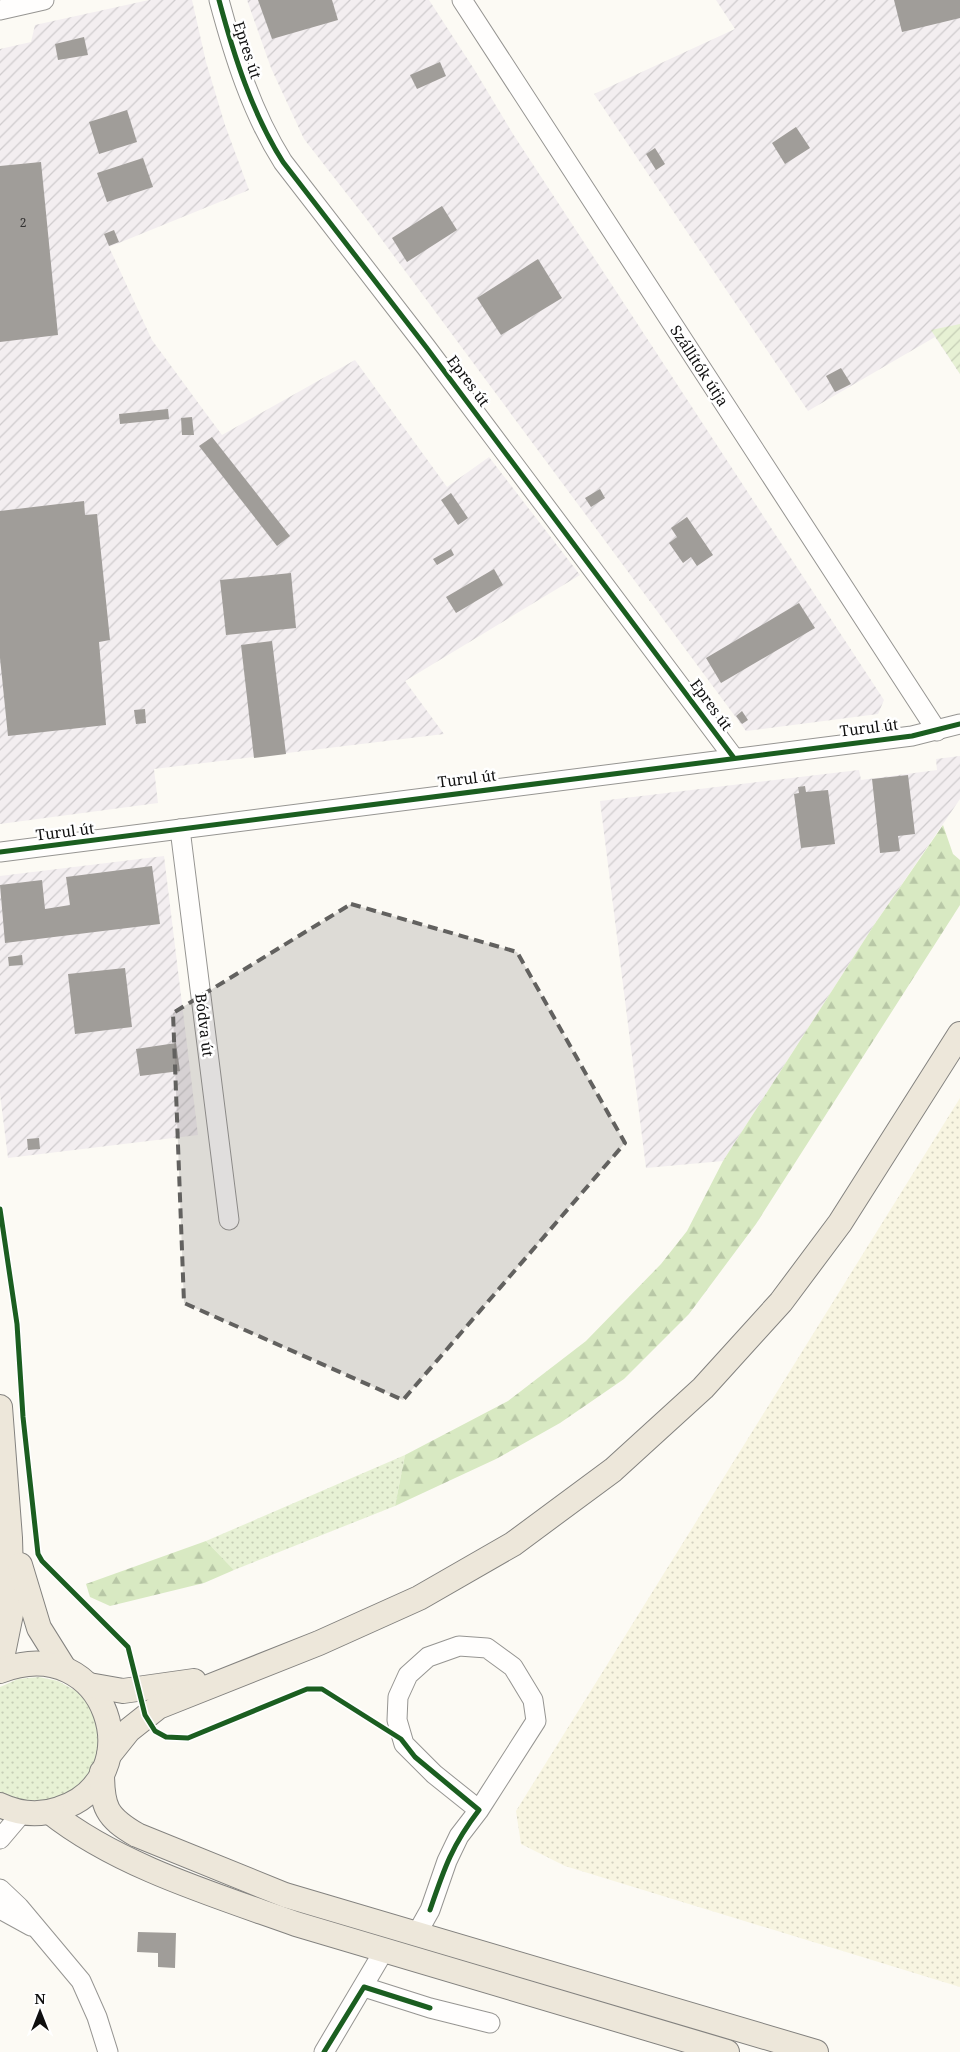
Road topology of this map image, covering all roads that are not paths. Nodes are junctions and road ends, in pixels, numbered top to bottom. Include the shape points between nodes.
1 (44, 0) edge
2 (219, 0) edge
3 (462, 0) edge
4 (0, 10) edge
5 (960, 724) edge
6 (937, 730) junction
7 (734, 758) junction
8 (180, 829) junction
9 (0, 852) edge
10 (960, 1034) edge
11 (229, 1220) dead end
12 (0, 1407) edge
13 (4, 1463) junction
14 (64, 1668) junction
15 (0, 1669) edge
16 (245, 1671) junction
17 (89, 1685) junction
18 (105, 1764) junction
19 (11, 1809) edge
20 (480, 1810) junction
21 (50, 1812) junction
22 (0, 1839) edge
23 (0, 1889) edge
24 (0, 1909) edge
25 (35, 1928) junction
26 (416, 1935) junction
27 (385, 1950) junction
28 (364, 1987) junction
29 (490, 2023) dead end
30 (108, 2052) edge
31 (324, 2052) edge
32 (727, 2052) edge
33 (816, 2052) edge

1 - 4 street
2 - 7 street, Epres út via 246,88 268,138 283,162 431,353
3 - 6 street, Szállítók útja
5 - 6 street, Turul út
6 - 7 street, Turul út via 912,736
7 - 8 street, Turul út
8 - 9 street, Turul út
8 - 11 street, Bódva út
10 - 16 main road via 840,1223 781,1302 703,1388 613,1470 513,1544 420,1598
12 - 13 main road
13 - 14 main road via 21,1573 39,1628
13 - 15 main road via 12,1610
14 - 15 main road via 32,1662
14 - 17 main road
16 - 17 main road via 160,1688 131,1690
16 - 18 main road via 158,1707 129,1730
17 - 18 main road via 108,1718 110,1743
18 - 21 main road via 93,1786 81,1798
18 - 26 main road via 102,1798 114,1819 137,1835 285,1895
19 - 21 main road
19 - 22 street
20 - 20 street via 536,1721 537,1714 533,1700 513,1667 487,1648 459,1646 428,1657 408,1674 398,1696 397,1720 404,1744 434,1774
20 - 26 street via 459,1836 430,1910
21 - 27 main road via 71,1829 162,1873 296,1924
23 - 25 street
24 - 25 street
25 - 30 street via 81,1981 94,2008
26 - 33 main road
27 - 28 street
27 - 32 main road
28 - 29 street
28 - 31 street

